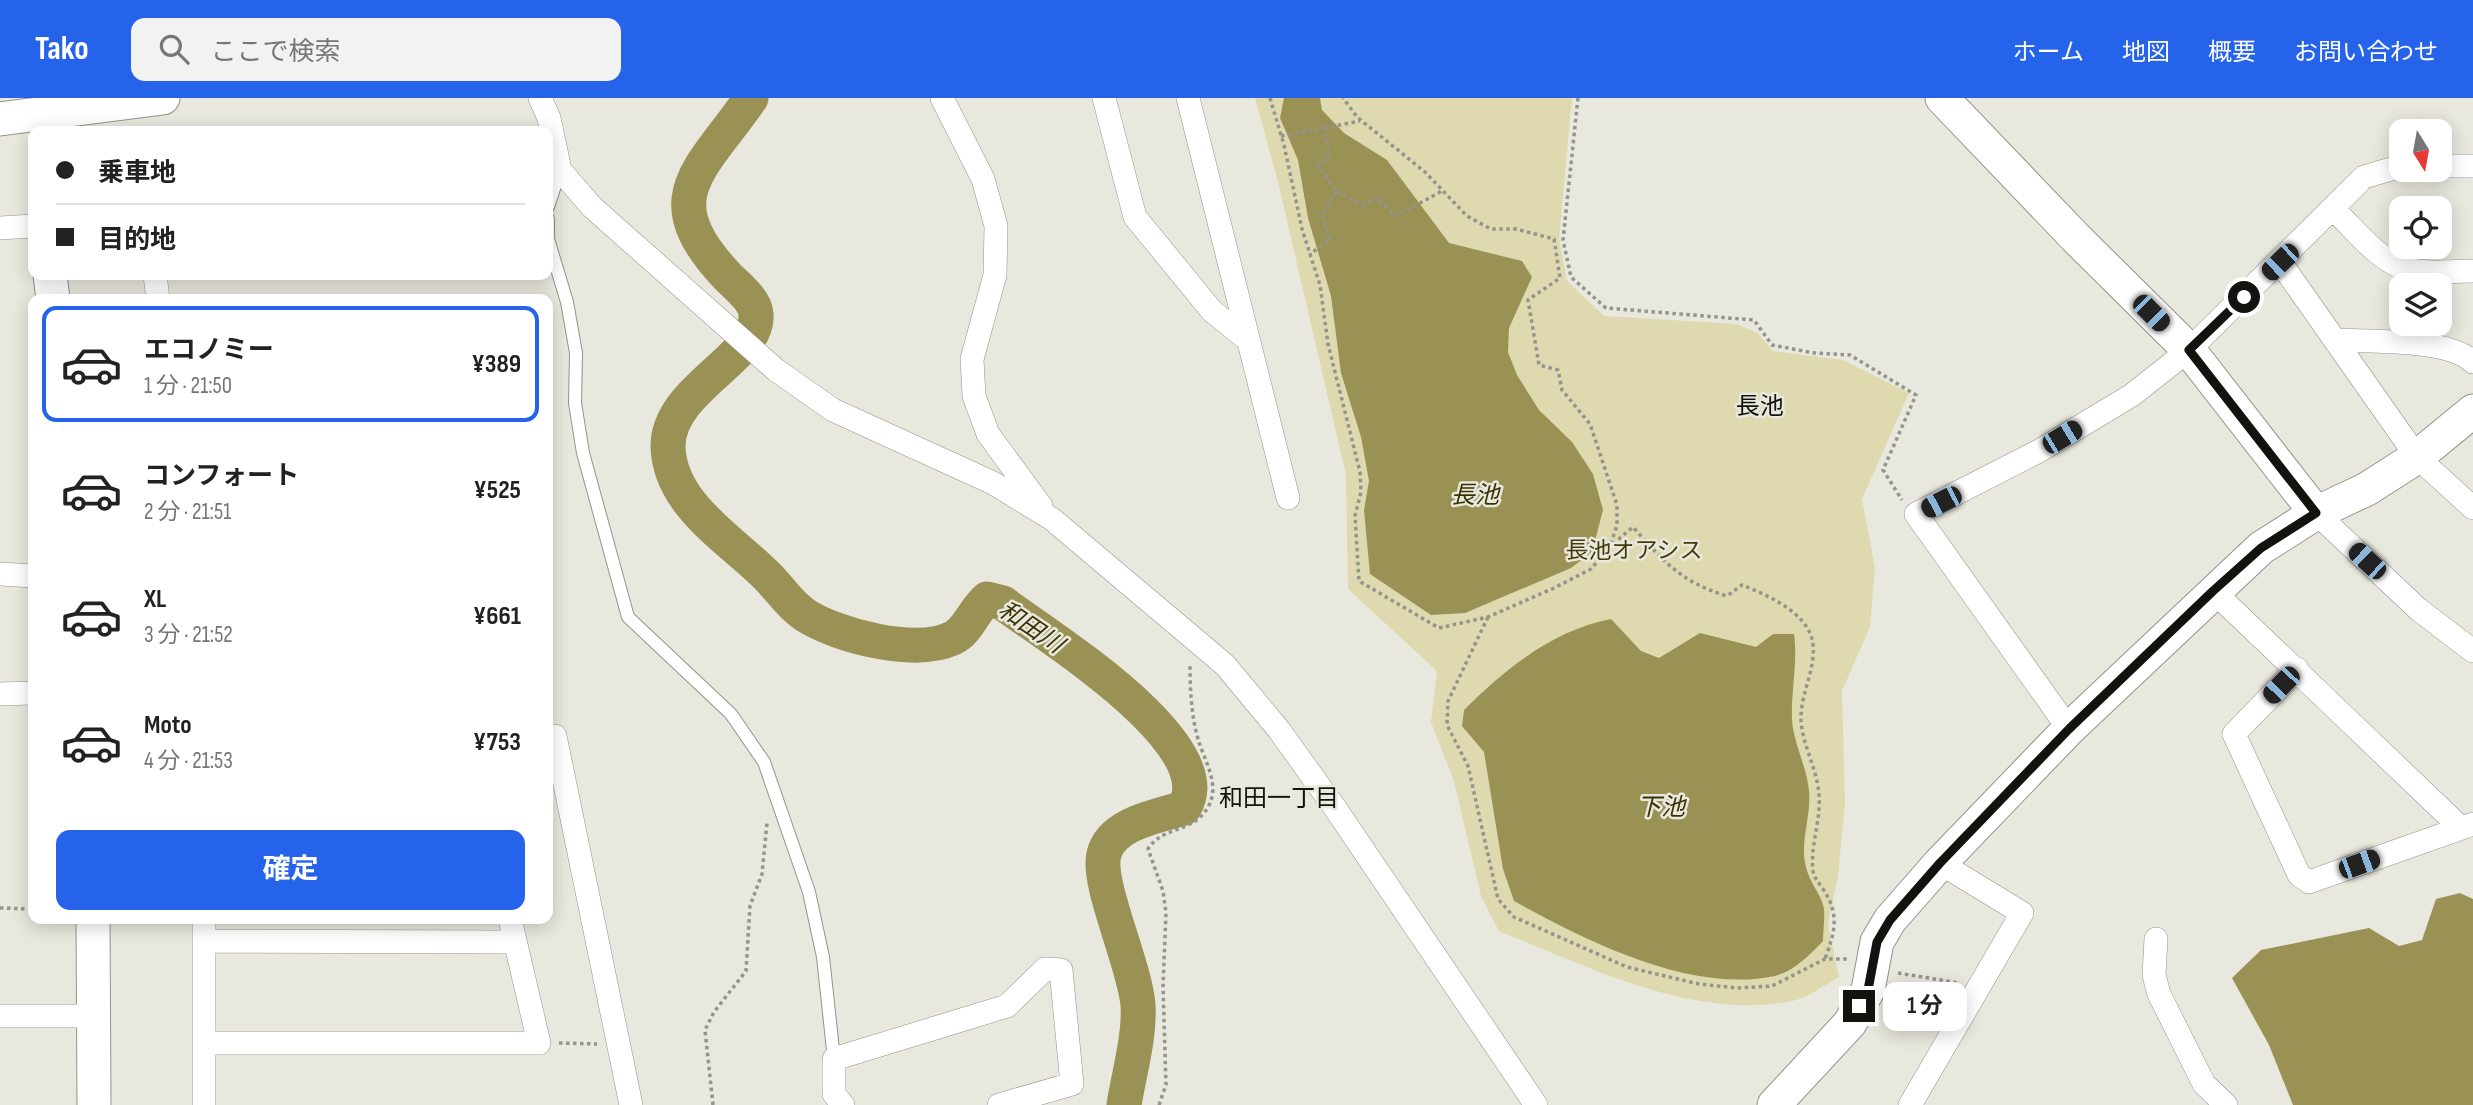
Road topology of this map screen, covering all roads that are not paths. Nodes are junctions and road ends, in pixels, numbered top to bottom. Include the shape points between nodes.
1 (163, 98) edge
2 (540, 98) edge
3 (942, 98) edge
4 (1104, 98) edge
5 (1188, 98) edge
6 (1954, 102) edge
7 (0, 119) edge
8 (36, 124) edge
9 (551, 126) edge
10 (553, 137) edge
11 (2452, 166) edge
12 (2473, 166) edge
13 (560, 170) junction
14 (2389, 170) edge
15 (553, 192) edge
16 (2333, 209) junction
17 (28, 226) edge
18 (0, 228) edge
19 (553, 256) edge
20 (2280, 262) junction
21 (2473, 271) edge
22 (1248, 340) junction
23 (2334, 340) junction
24 (2189, 350) junction
25 (2473, 362) edge
26 (2473, 411) edge
27 (2417, 457) junction
28 (1288, 498) dead end
29 (2473, 508) edge
30 (2316, 513) junction
31 (1052, 519) junction
32 (0, 574) edge
33 (28, 576) edge
34 (2213, 591) junction
35 (2473, 651) edge
36 (2297, 669) junction
37 (0, 694) edge
38 (28, 694) edge
39 (2069, 729) junction
40 (553, 736) edge
41 (2467, 826) edge
42 (1940, 863) junction
43 (93, 924) edge
44 (511, 924) edge
45 (204, 930) edge
46 (2156, 939) dead end
47 (515, 942) junction
48 (0, 1016) edge
49 (94, 1016) junction
50 (204, 1043) junction
51 (834, 1059) junction
52 (94, 1105) edge
53 (204, 1105) edge
54 (631, 1105) edge
55 (843, 1105) edge
56 (999, 1105) edge
57 (1536, 1105) edge
58 (1774, 1105) edge
59 (1910, 1105) edge
60 (2226, 1105) edge

1 - 8 street
2 - 9 street
3 - 31 street via 983,178 996,226 995,275 972,359 974,396 988,434
4 - 22 street via 1135,217 1212,311
5 - 22 street
6 - 24 street
7 - 8 street
10 - 13 street
11 - 12 street
13 - 15 lane
13 - 31 street via 592,207 788,378 833,410 993,483
14 - 16 street via 2364,177
16 - 20 street
16 - 21 street via 2400,267
17 - 18 street
19 - 51 lane via 576,353 575,403 583,453 628,617 731,714 764,762 809,892
20 - 23 street
20 - 24 street
22 - 28 street
23 - 25 street via 2444,348
23 - 27 street
24 - 30 street
24 - 39 street via 2132,395 2039,451 1916,514
26 - 27 street
27 - 29 street
27 - 30 street via 2367,489
30 - 34 street via 2261,548
30 - 35 street via 2418,609
31 - 57 street via 1194,637 1279,730
32 - 33 street
34 - 36 street
34 - 39 street
36 - 41 street
36 - 41 street via 2234,734 2299,875 2308,882
37 - 38 street
39 - 42 street
40 - 54 street
42 - 58 street via 1890,920 1877,942 1868,990 1850,1023
42 - 59 street via 2022,913
43 - 49 street
44 - 47 street
45 - 47 street
45 - 50 street
46 - 60 street via 2154,975 2159,993 2204,1084
47 - 50 street via 539,1043
48 - 49 street
49 - 52 street
50 - 53 street
51 - 55 street via 834,1094
51 - 56 street via 1007,1006 1045,970 1061,970 1072,1084

